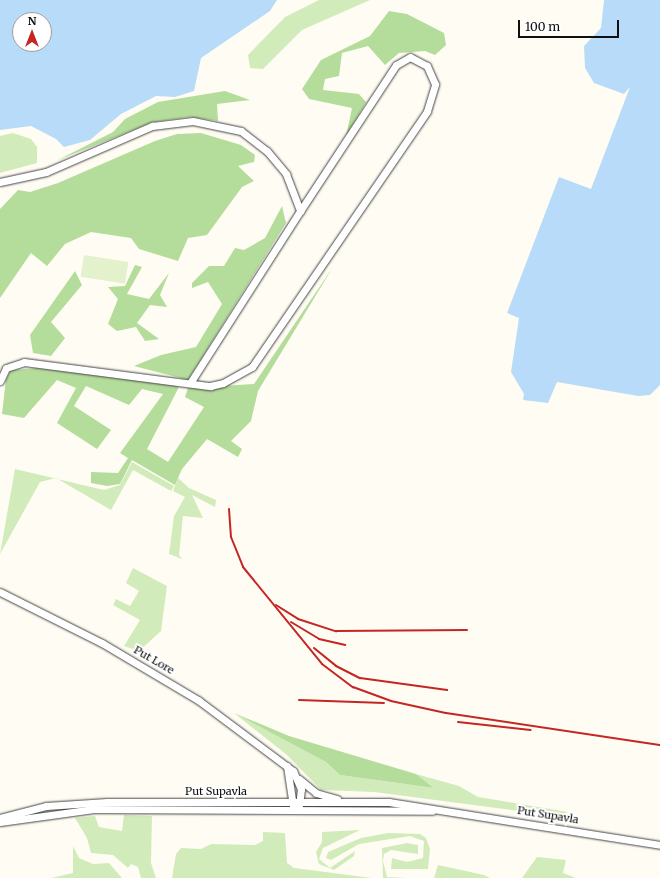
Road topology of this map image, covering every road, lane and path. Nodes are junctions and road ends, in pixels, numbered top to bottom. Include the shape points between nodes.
1 (0, 182) edge
2 (300, 211) junction
3 (0, 381) edge
4 (190, 382) junction
5 (0, 592) edge
6 (286, 766) junction
7 (297, 777) junction
8 (291, 802) junction
9 (300, 802) junction
10 (349, 802) junction
11 (297, 810) junction
12 (432, 811) junction
13 (0, 818) edge
14 (0, 822) edge
15 (660, 845) edge

1 - 2 street via 46,172 152,126 201,121 241,131 267,151 286,174 297,196
2 - 4 street
2 - 4 street via 396,65 410,57 428,66 435,84 427,111 252,367 223,383
3 - 4 street via 6,368 24,362
5 - 6 street, Put Lore via 179,688
6 - 7 street, Put Lore
6 - 8 street
7 - 9 street
7 - 10 street, Put Lore via 316,793
8 - 9 street, Put Supavla
8 - 11 street
8 - 13 street, Put Supavla via 107,802 46,806
9 - 10 street, Put Supavla
9 - 11 street
10 - 12 street, Put Supavla via 411,805
11 - 12 street, Put Supavla
11 - 14 street, Put Supavla via 94,809
12 - 15 street, Put Supavla

